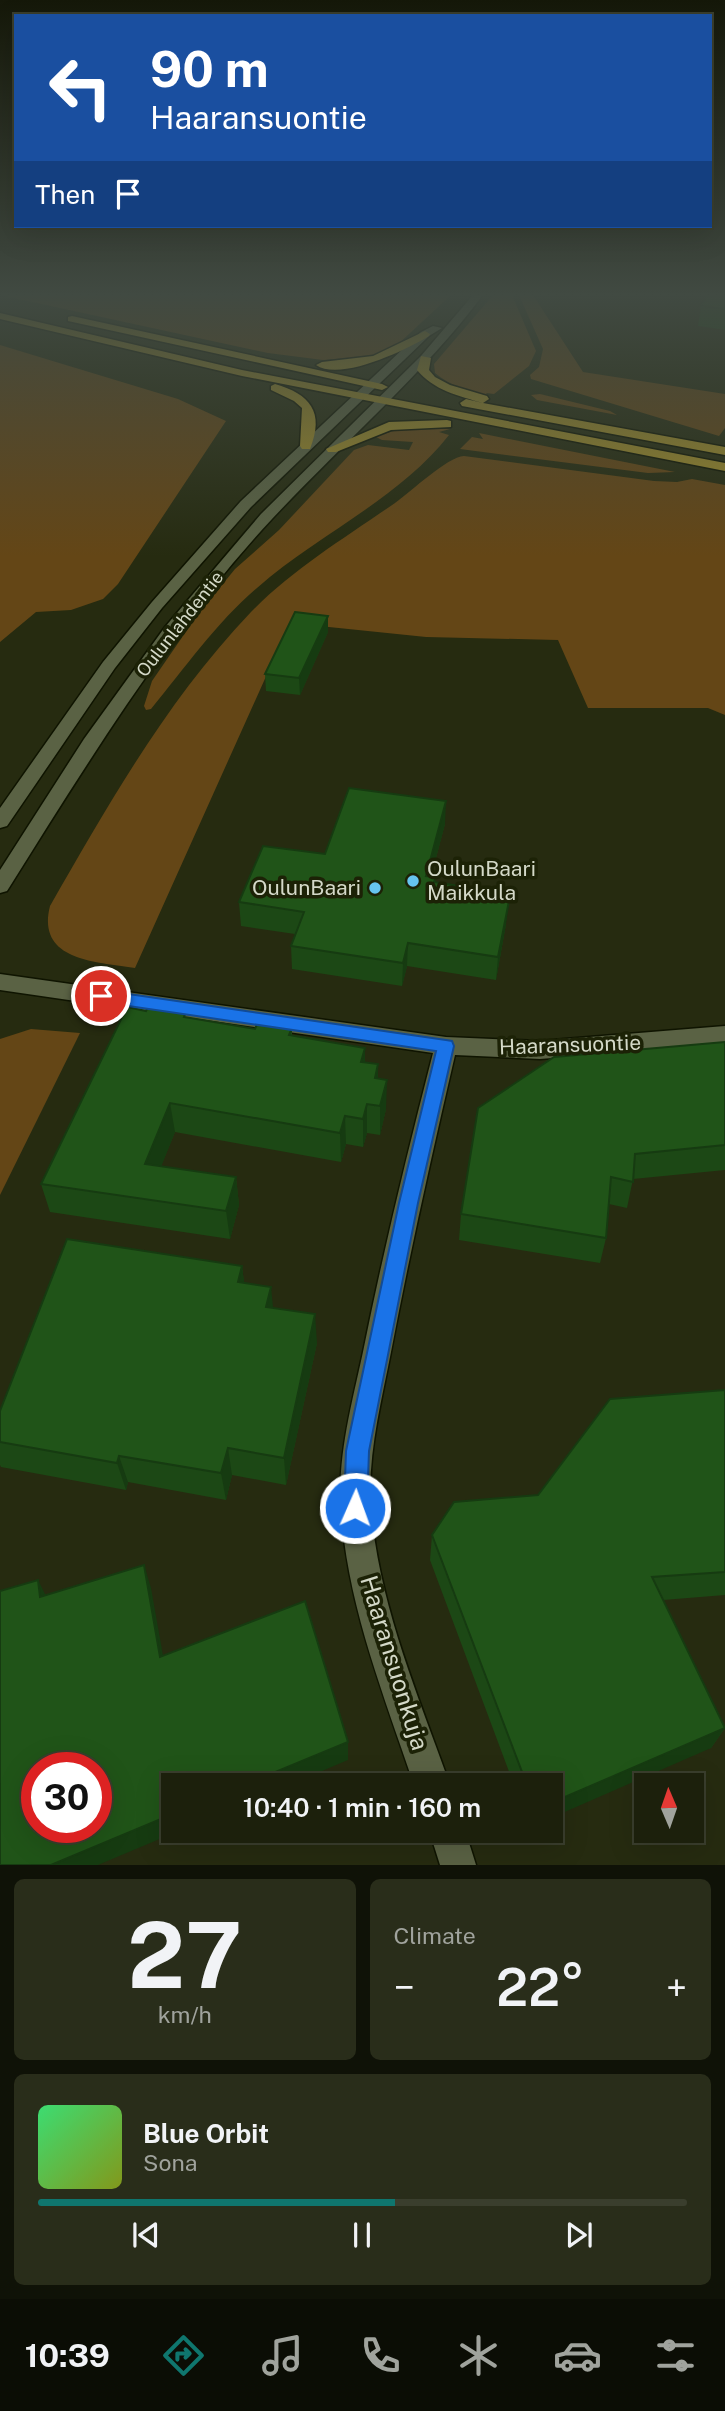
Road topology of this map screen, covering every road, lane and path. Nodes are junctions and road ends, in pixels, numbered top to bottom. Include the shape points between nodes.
1 (264, 382) edge
2 (287, 382) edge
3 (359, 382) edge
4 (376, 382) edge
5 (401, 382) edge
6 (438, 382) edge
7 (373, 385) junction
8 (394, 389) junction
9 (361, 397) junction
10 (383, 401) junction
11 (539, 416) junction
12 (590, 442) junction
13 (306, 446) junction
14 (332, 449) junction
15 (725, 451) edge
16 (725, 467) edge
17 (0, 822) edge
18 (0, 886) edge
19 (0, 982) edge
20 (725, 1034) edge
21 (446, 1046) junction
22 (428, 1773) edge
23 (451, 1843) edge
24 (458, 1865) edge

1 - 13 highway via 297,396 306,406 311,417
2 - 9 highway
3 - 7 highway
4 - 7 main road, Oulunlahdentie
5 - 8 main road, Oulunlahdentie
6 - 11 highway
7 - 8 highway
7 - 9 main road, Oulunlahdentie
8 - 10 main road, Oulunlahdentie
8 - 11 highway
9 - 10 highway
9 - 13 main road, Oulunlahdentie
10 - 12 highway
10 - 14 main road, Oulunlahdentie
11 - 15 highway
12 - 14 highway via 412,423 378,429
12 - 16 highway
13 - 17 main road, Oulunlahdentie via 246,504 108,665
14 - 18 main road, Oulunlahdentie via 266,517 172,630 93,739
19 - 21 main road, Haaransuontie
20 - 21 main road, Haaransuontie via 540,1050
21 - 22 main road, Haaransuonkuja via 357,1451 355,1508 377,1622
23 - 24 main road

